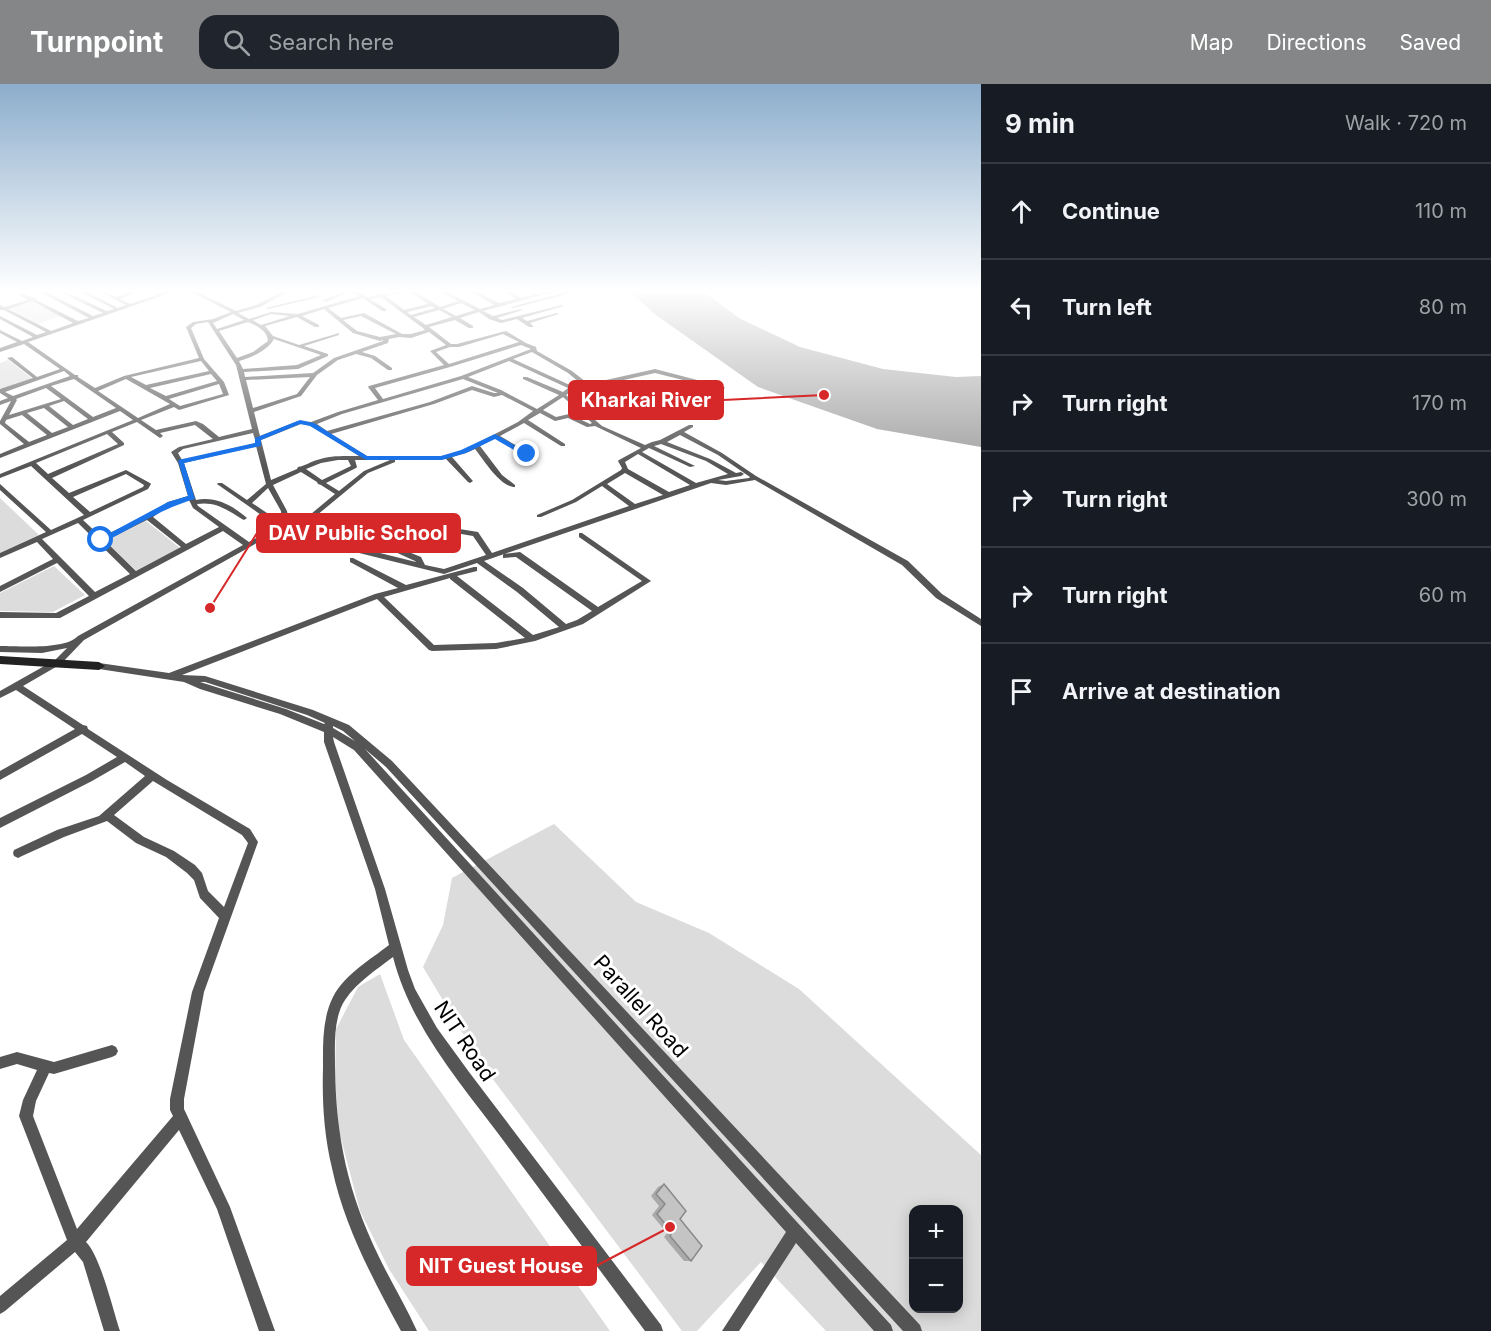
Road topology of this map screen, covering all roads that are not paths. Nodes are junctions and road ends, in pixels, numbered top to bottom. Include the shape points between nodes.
1 (35, 350) edge
2 (198, 350) edge
3 (230, 350) edge
4 (258, 350) edge
5 (312, 350) edge
6 (435, 350) edge
7 (500, 350) edge
8 (531, 350) edge
9 (534, 350) edge
10 (356, 351) joint
11 (325, 355) junction
12 (10, 358) dead end
13 (509, 358) junction
14 (202, 359) junction
15 (336, 359) junction
16 (237, 360) junction
17 (448, 366) junction
18 (65, 369) junction
19 (390, 369) dead end
20 (241, 371) junction
21 (213, 372) junction
22 (315, 375) junction
23 (76, 376) junction
24 (126, 377) junction
25 (463, 377) junction
26 (525, 378) dead end
27 (37, 379) junction
28 (243, 379) junction
29 (221, 382) junction
30 (705, 383) junction
31 (585, 384) junction
32 (47, 386) junction
33 (638, 386) dead end
34 (146, 387) junction
35 (572, 388) junction
36 (722, 388) dead end
37 (95, 390) junction
38 (0, 391) edge
39 (246, 392) junction
40 (503, 393) junction
41 (562, 394) junction
42 (226, 395) junction
43 (12, 398) junction
44 (165, 398) junction
45 (64, 399) junction
46 (382, 401) junction
47 (0, 402) edge
48 (663, 403) junction
49 (174, 405) junction
50 (45, 406) junction
51 (121, 408) junction
52 (649, 408) dead end
53 (538, 410) junction
54 (251, 411) junction
55 (23, 413) junction
56 (4, 419) junction
57 (92, 419) junction
58 (561, 419) junction
59 (138, 420) junction
60 (524, 420) junction
61 (312, 424) junction
62 (597, 424) junction
63 (691, 426) dead end
64 (72, 427) junction
65 (256, 430) junction
66 (541, 431) junction
67 (108, 432) junction
68 (679, 432) junction
69 (327, 433) junction
70 (51, 436) junction
71 (495, 436) junction
72 (217, 439) junction
73 (258, 442) junction
74 (662, 442) junction
75 (29, 445) junction
76 (476, 446) junction
77 (563, 446) dead end
78 (647, 447) junction
79 (638, 452) junction
80 (527, 454) dead end
81 (448, 456) junction
82 (0, 457) edge
83 (351, 458) junction
84 (366, 458) junction
85 (399, 459) junction
86 (180, 462) junction
87 (32, 463) junction
88 (692, 466) dead end
89 (300, 468) junction
90 (625, 470) junction
91 (11, 471) junction
92 (0, 476) edge
93 (746, 476) junction
94 (48, 477) junction
95 (470, 481) dead end
96 (714, 482) junction
97 (320, 483) junction
98 (602, 483) junction
99 (220, 484) dead end
100 (269, 484) junction
101 (0, 486) edge
102 (513, 486) dead end
103 (696, 486) junction
104 (339, 494) junction
105 (669, 495) junction
106 (69, 496) junction
107 (193, 500) junction
108 (249, 502) junction
109 (634, 507) junction
110 (89, 515) junction
111 (538, 516) dead end
112 (148, 517) junction
113 (244, 518) dead end
114 (79, 520) junction
115 (284, 525) junction
116 (300, 526) junction
117 (223, 528) junction
118 (51, 533) junction
119 (582, 535) dead end
120 (38, 539) junction
121 (101, 540) junction
122 (247, 544) junction
123 (345, 544) junction
124 (386, 546) dead end
125 (186, 548) junction
126 (0, 556) edge
127 (491, 556) junction
128 (58, 559) junction
129 (353, 560) dead end
130 (481, 563) junction
131 (422, 567) junction
132 (135, 574) junction
133 (453, 577) junction
134 (405, 588) junction
135 (0, 589) edge
136 (94, 596) junction
137 (378, 596) junction
138 (598, 611) junction
139 (0, 615) edge
140 (981, 623) edge
141 (565, 628) junction
142 (532, 639) junction
143 (75, 643) junction
144 (0, 649) edge
145 (0, 660) edge
146 (58, 662) junction
147 (99, 666) joint
148 (171, 676) junction
149 (16, 686) junction
150 (0, 694) edge
151 (328, 724) junction
152 (84, 729) junction
153 (126, 757) junction
154 (153, 775) junction
155 (0, 776) edge
156 (106, 815) junction
157 (0, 823) edge
158 (18, 853) dead end
159 (225, 916) junction
160 (396, 947) junction
161 (112, 1051) dead end
162 (0, 1063) edge
163 (45, 1067) junction
164 (181, 1117) junction
165 (795, 1232) junction
166 (75, 1243) junction
167 (0, 1306) edge
168 (112, 1331) edge
169 (267, 1331) edge
170 (409, 1331) edge
171 (654, 1331) edge
172 (730, 1331) edge
173 (885, 1331) edge
174 (915, 1331) edge

1 - 18 street
2 - 14 street
3 - 16 street
4 - 16 street
5 - 11 street
6 - 17 street
7 - 17 street
8 - 13 street
9 - 31 street
10 - 15 street
10 - 19 street
11 - 15 street
11 - 20 street via 298,366
12 - 27 street
13 - 25 street
13 - 35 street
14 - 21 street
14 - 24 street
15 - 22 street
16 - 20 street
17 - 46 street via 371,387
18 - 23 street
18 - 27 street
20 - 28 street
21 - 29 street
21 - 34 street
22 - 28 street
22 - 54 street via 299,395
23 - 32 street
23 - 37 street
24 - 34 street
24 - 37 street
25 - 40 street
25 - 46 street
26 - 41 street
27 - 38 street
28 - 39 street
29 - 42 street
29 - 44 street
30 - 31 street via 649,371
30 - 36 street
30 - 48 street
31 - 35 street
32 - 43 street
32 - 45 street
33 - 48 street
34 - 44 street
35 - 41 street
37 - 51 street
38 - 43 street
39 - 42 street
39 - 54 street
40 - 53 street
40 - 69 street via 494,396 472,388
41 - 53 street
41 - 62 street
42 - 49 street via 183,409
43 - 47 street
43 - 56 street via 13,407
44 - 49 street
45 - 50 street
45 - 57 street
46 - 61 street
48 - 52 street
49 - 59 street
50 - 55 street
50 - 64 street
51 - 57 street
51 - 59 street
53 - 58 street
53 - 60 street
54 - 65 street
55 - 56 street
55 - 70 street
56 - 75 street via 4,425
57 - 64 street
58 - 62 street via 569,416 589,426
58 - 66 street
59 - 67 street
59 - 72 street via 158,434 196,423
60 - 66 street
60 - 71 street
61 - 69 street
61 - 73 street via 300,422
62 - 78 street
63 - 68 street
64 - 70 street
65 - 72 street
65 - 73 street
66 - 77 street
67 - 87 street
67 - 94 street via 122,444
68 - 74 street
68 - 93 street via 742,467
69 - 84 street
70 - 75 street
71 - 76 street
71 - 80 street
72 - 86 street via 175,451
73 - 86 street
73 - 100 street
74 - 78 street
74 - 93 street
75 - 82 street
76 - 81 street
76 - 102 street
78 - 79 street
78 - 88 street
79 - 90 street via 621,461
79 - 103 street
81 - 85 street
81 - 95 street
82 - 91 street
83 - 84 street
83 - 89 street via 328,459
83 - 97 street via 354,467
84 - 85 street
85 - 104 street via 366,472
86 - 107 street
87 - 91 street
87 - 94 street
89 - 97 street
89 - 100 street
90 - 98 street
90 - 105 street
91 - 92 street
93 - 96 street
93 - 96 street via 726,483
93 - 140 street via 912,570 939,596
94 - 106 street
96 - 103 street
97 - 104 street
98 - 109 street
98 - 111 street via 574,501
99 - 108 street
100 - 108 street
100 - 115 street via 284,511
101 - 118 street
103 - 105 street
104 - 116 street
105 - 109 street
106 - 110 street
106 - 110 street via 126,472 148,484
107 - 112 street via 170,503
107 - 113 street via 215,500
107 - 117 street via 196,508
108 - 115 street
109 - 127 street
110 - 114 street
112 - 121 street
112 - 125 street
114 - 118 street
114 - 121 street
115 - 116 street
115 - 122 street
116 - 123 street
117 - 122 street
117 - 125 street
118 - 120 street
119 - 138 street via 647,581
120 - 126 street
120 - 128 street
121 - 132 street
122 - 143 street
123 - 127 street via 371,521 391,520 475,534
123 - 131 street
124 - 131 street via 418,559
125 - 132 street
127 - 130 street
128 - 135 street
128 - 136 street
129 - 134 street
130 - 131 street via 444,572
130 - 133 street
130 - 138 street via 517,554
130 - 141 street
132 - 136 street
133 - 134 street
133 - 142 street
134 - 137 street
136 - 139 street via 57,615
137 - 142 street via 432,648 496,646
137 - 148 street
138 - 141 street
141 - 142 street
143 - 144 street via 42,650
143 - 146 street
145 - 146 main road
146 - 147 main road
146 - 149 street
147 - 148 street
148 - 151 street
149 - 150 street
149 - 152 street
151 - 160 street, NIT Road via 329,742
151 - 165 street, Parallel Road via 372,762
151 - 174 street, Parallel Road via 346,728 388,764
152 - 153 street
152 - 155 street
153 - 154 street
153 - 157 street
154 - 156 street
154 - 159 street via 251,838 253,848
156 - 158 street
156 - 159 street via 191,869 204,894
159 - 164 street via 193,1012 177,1099
160 - 170 street via 351,982 333,1011 329,1095 343,1183 362,1235
160 - 171 street, NIT Road via 410,992 433,1032
161 - 163 street via 54,1068
162 - 163 street via 17,1058
163 - 166 street via 26,1116
164 - 166 street
164 - 169 street via 224,1207
165 - 172 street
165 - 173 street, Parallel Road
166 - 167 street
166 - 168 street via 89,1259

